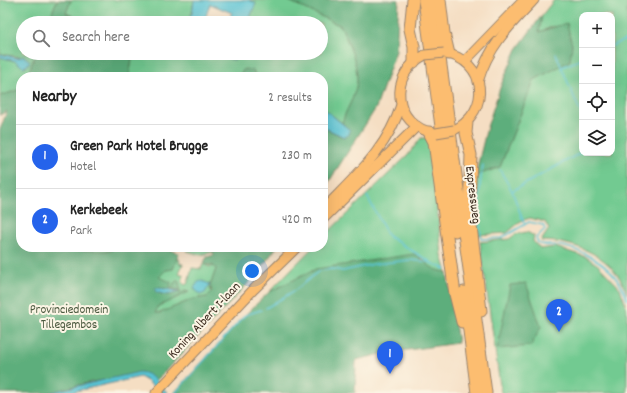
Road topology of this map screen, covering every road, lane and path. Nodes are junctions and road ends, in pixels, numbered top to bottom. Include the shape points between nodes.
1 (413, 0) edge
2 (424, 0) edge
3 (432, 0) edge
4 (440, 0) edge
5 (524, 0) edge
6 (534, 0) edge
7 (446, 53) junction
8 (465, 61) junction
9 (414, 62) junction
10 (478, 82) junction
11 (402, 105) junction
12 (467, 122) junction
13 (417, 126) junction
14 (433, 132) junction
15 (328, 205) edge
16 (328, 214) edge
17 (285, 252) edge
18 (292, 252) edge
19 (269, 274) junction
20 (480, 350) junction
21 (472, 362) junction
22 (158, 391) edge
23 (476, 393) edge
24 (486, 393) edge

1 - 9 highway via 410,29
2 - 21 highway, Expressweg
3 - 20 highway, Expressweg
4 - 7 highway
5 - 8 main road
6 - 10 main road via 492,48
7 - 8 main road
7 - 9 main road, bridge via 425,55
8 - 10 main road via 473,70
9 - 11 main road via 401,82
10 - 12 main road via 480,99
11 - 13 main road via 405,113
11 - 15 main road via 385,142
12 - 14 main road, bridge via 454,130
12 - 20 highway via 470,155 469,209 480,290
13 - 14 main road
13 - 16 main road
14 - 21 highway via 456,294
17 - 19 main road, Koning Albert I-laan
18 - 19 main road, Koning Albert I-laan
19 - 22 main road, Koning Albert I-laan
20 - 24 highway, Expressweg
21 - 23 highway, Expressweg

